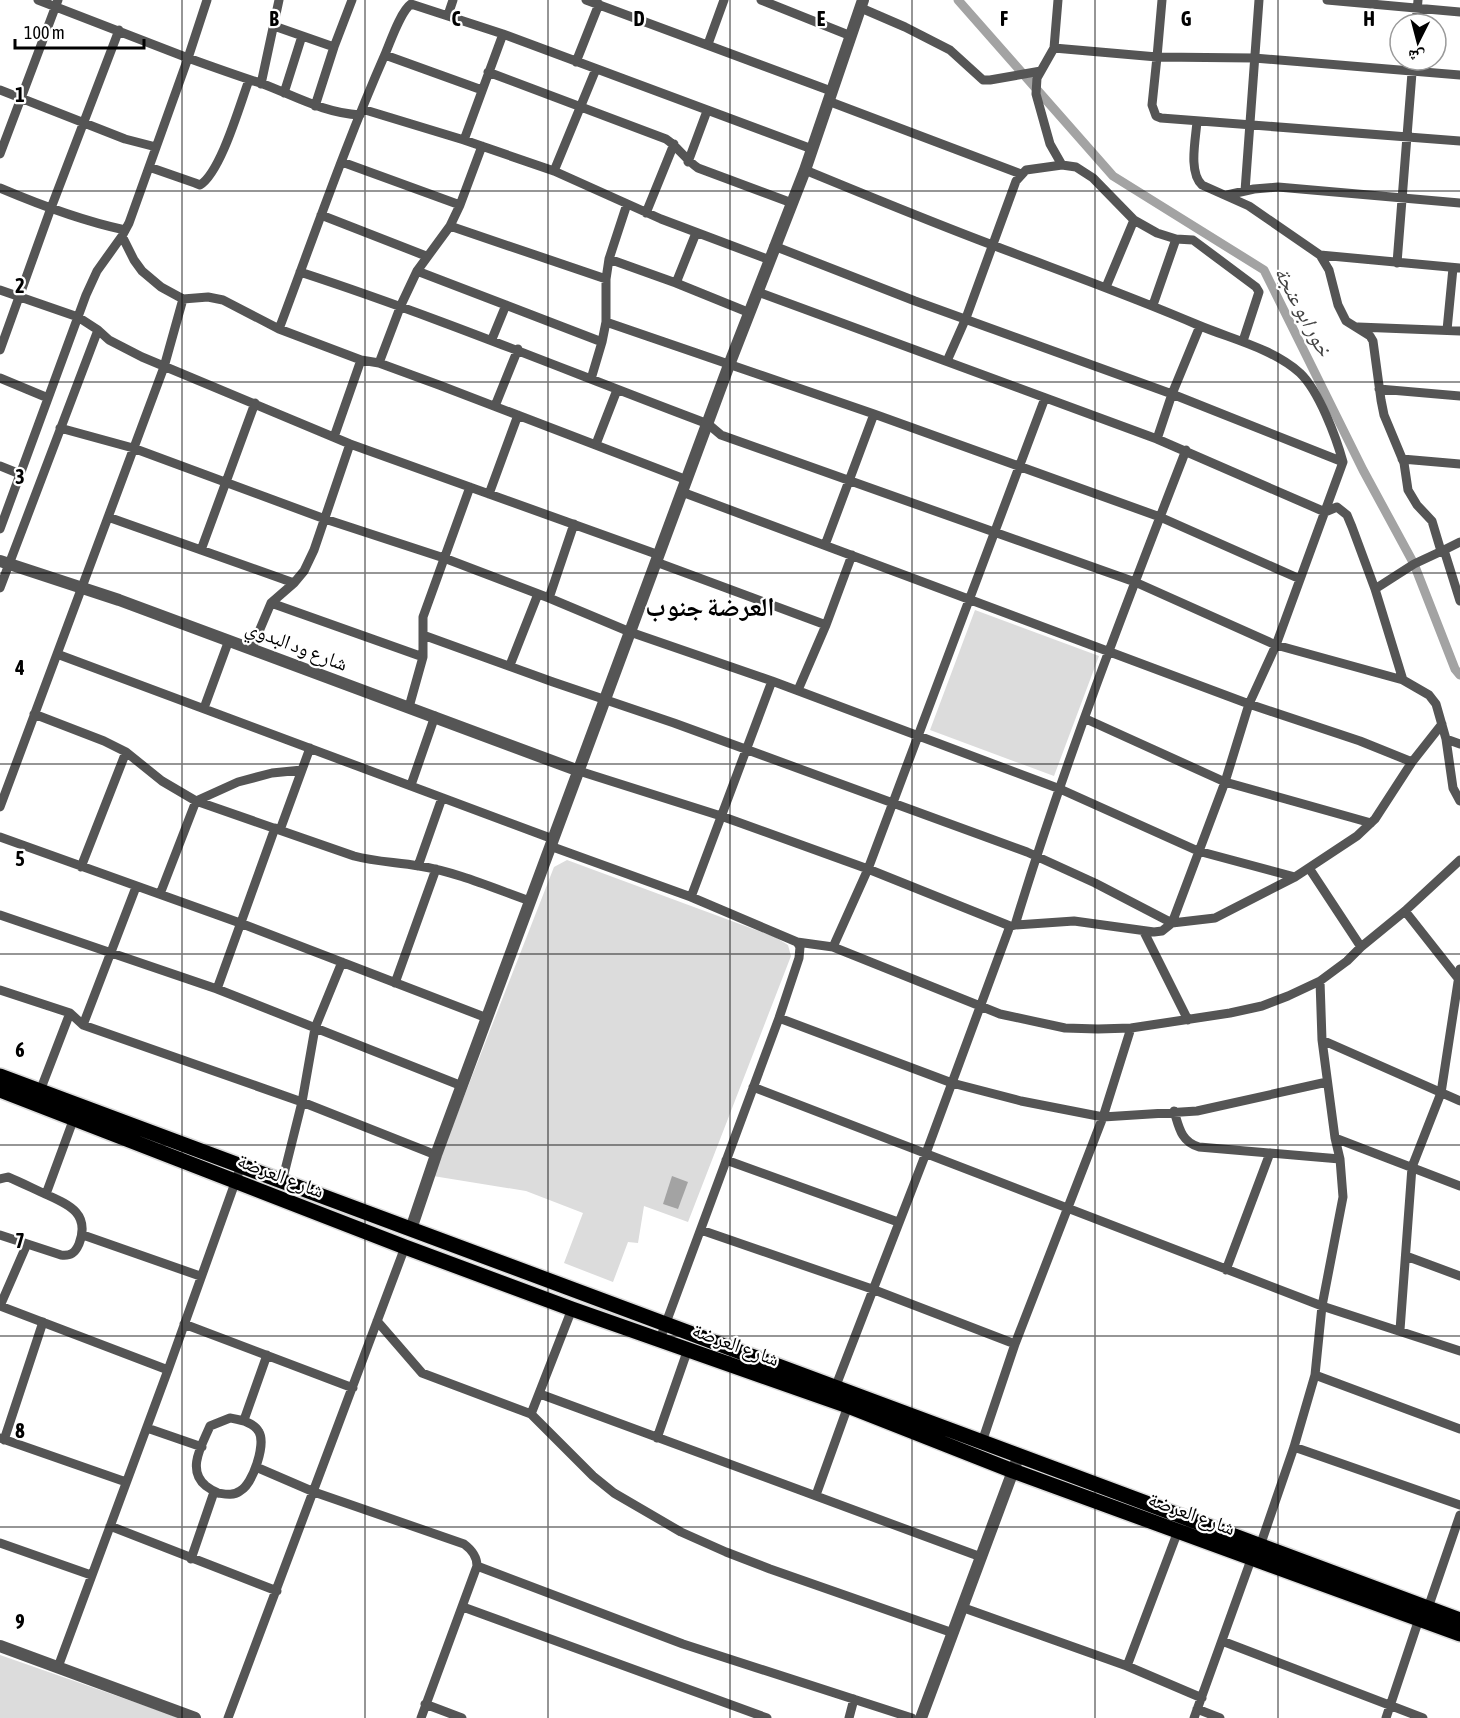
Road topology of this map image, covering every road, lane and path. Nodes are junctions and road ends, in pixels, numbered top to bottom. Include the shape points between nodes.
1 (38, 0) edge
2 (207, 0) edge
3 (279, 0) edge
4 (352, 0) edge
5 (453, 0) edge
6 (586, 0) edge
7 (724, 0) edge
8 (760, 0) edge
9 (1058, 0) edge
10 (1162, 0) edge
11 (1259, 0) edge
12 (1327, 0) edge
13 (56, 3) edge
14 (599, 4) junction
15 (862, 4) edge
16 (1418, 4) edge
17 (1460, 12) edge
18 (448, 15) junction
19 (274, 26) junction
20 (119, 30) junction
21 (503, 34) junction
22 (302, 36) junction
23 (851, 36) junction
24 (708, 44) junction
25 (334, 48) junction
26 (1054, 48) junction
27 (385, 55) junction
28 (1157, 57) junction
29 (188, 58) junction
30 (1254, 58) junction
31 (576, 62) junction
32 (596, 69) junction
33 (1388, 70) edge
34 (1041, 71) junction
35 (489, 72) junction
36 (1412, 72) joint
37 (1460, 75) edge
38 (249, 80) junction
39 (261, 84) junction
40 (0, 90) edge
41 (482, 90) junction
42 (284, 93) junction
43 (830, 96) junction
44 (20, 99) junction
45 (315, 106) junction
46 (579, 106) junction
47 (707, 111) junction
48 (361, 112) junction
49 (1197, 121) junction
50 (83, 123) junction
51 (1249, 125) junction
52 (1407, 137) junction
53 (464, 140) junction
54 (1460, 141) edge
55 (674, 144) junction
56 (482, 146) junction
57 (156, 147) junction
58 (812, 149) junction
59 (0, 154) edge
60 (342, 162) junction
61 (688, 162) junction
62 (1062, 165) junction
63 (149, 167) junction
64 (805, 170) junction
65 (554, 171) junction
66 (1021, 174) junction
67 (0, 188) edge
68 (1245, 191) junction
69 (1227, 195) junction
70 (1402, 197) junction
71 (792, 203) junction
72 (1460, 203) edge
73 (627, 204) junction
74 (460, 205) junction
75 (51, 208) junction
76 (646, 213) junction
77 (321, 215) junction
78 (1134, 220) junction
79 (450, 226) junction
80 (124, 233) junction
81 (696, 233) junction
82 (1176, 239) junction
83 (993, 245) junction
84 (774, 246) junction
85 (1320, 255) junction
86 (426, 256) junction
87 (609, 259) junction
88 (770, 260) junction
89 (1397, 263) junction
90 (1456, 268) edge
91 (300, 272) junction
92 (417, 272) junction
93 (606, 279) junction
94 (676, 283) junction
95 (1106, 287) junction
96 (0, 290) edge
97 (758, 292) junction
98 (20, 297) junction
99 (183, 298) junction
100 (401, 305) junction
101 (506, 305) junction
102 (1152, 305) junction
103 (750, 313) junction
104 (78, 317) junction
105 (966, 318) junction
106 (606, 321) junction
107 (1200, 326) junction
108 (1357, 327) junction
109 (279, 329) junction
110 (98, 330) junction
111 (1447, 330) junction
112 (1460, 331) edge
113 (492, 339) junction
114 (1243, 341) junction
115 (602, 342) junction
116 (518, 349) junction
117 (0, 350) edge
118 (361, 360) junction
119 (947, 361) junction
120 (379, 363) junction
121 (729, 365) junction
122 (164, 367) junction
123 (0, 378) edge
124 (591, 379) junction
125 (1379, 388) junction
126 (617, 390) junction
127 (1172, 394) junction
128 (1460, 396) edge
129 (48, 398) junction
130 (1045, 398) junction
131 (255, 403) junction
132 (495, 406) junction
133 (874, 414) junction
134 (518, 415) junction
135 (708, 424) junction
136 (60, 428) junction
137 (334, 437) junction
138 (1157, 439) junction
139 (350, 444) junction
140 (596, 444) junction
141 (133, 448) junction
142 (1186, 450) junction
143 (1402, 459) junction
144 (1343, 462) junction
145 (1460, 464) edge
146 (0, 466) edge
147 (1020, 466) junction
148 (20, 474) junction
149 (850, 480) junction
150 (226, 483) junction
151 (684, 486) junction
152 (470, 487) junction
153 (489, 494) junction
154 (1325, 512) junction
155 (108, 517) junction
156 (1160, 517) junction
157 (325, 519) junction
158 (574, 524) junction
159 (0, 529) edge
160 (995, 531) junction
161 (1460, 542) edge
162 (825, 545) junction
163 (201, 550) junction
164 (1443, 550) junction
165 (852, 555) junction
166 (444, 558) junction
167 (658, 558) junction
168 (5, 562) edge
169 (1300, 579) junction
170 (1135, 582) junction
171 (294, 583) junction
172 (82, 586) junction
173 (0, 588) edge
174 (1375, 589) junction
175 (1458, 590) edge
176 (538, 594) junction
177 (549, 598) junction
178 (969, 600) junction
179 (1460, 601) edge
180 (271, 603) junction
181 (826, 625) junction
182 (630, 632) junction
183 (423, 635) junction
184 (229, 640) junction
185 (1276, 645) junction
186 (252, 648) junction
187 (1110, 652) junction
188 (57, 654) junction
189 (423, 657) junction
190 (510, 665) junction
191 (1403, 680) junction
192 (772, 681) junction
193 (798, 690) junction
194 (604, 700) junction
195 (1249, 704) junction
196 (409, 707) junction
197 (204, 708) junction
198 (34, 714) junction
199 (435, 716) junction
200 (1086, 719) junction
201 (1442, 724) junction
202 (918, 735) junction
203 (1446, 739) junction
204 (1460, 744) edge
205 (310, 748) junction
206 (746, 750) junction
207 (126, 752) junction
208 (1412, 762) junction
209 (302, 770) junction
210 (579, 771) junction
211 (1225, 782) junction
212 (411, 785) junction
213 (1060, 789) junction
214 (442, 798) junction
215 (196, 801) junction
216 (1460, 801) edge
217 (893, 803) junction
218 (0, 807) edge
219 (721, 816) junction
220 (1371, 823) junction
221 (277, 829) junction
222 (0, 837) edge
223 (552, 842) junction
224 (1198, 851) junction
225 (1036, 856) junction
226 (1460, 860) edge
227 (418, 866) junction
228 (81, 867) junction
229 (1309, 868) junction
230 (436, 869) junction
231 (868, 869) junction
232 (1295, 877) junction
233 (136, 887) junction
234 (160, 894) junction
235 (691, 897) junction
236 (530, 901) junction
237 (1406, 911) junction
238 (0, 915) edge
239 (240, 923) junction
240 (1172, 923) junction
241 (1012, 925) junction
242 (1144, 932) junction
243 (797, 942) junction
244 (833, 947) junction
245 (1361, 947) junction
246 (111, 952) junction
247 (342, 962) junction
248 (1459, 973) edge
249 (1320, 981) junction
250 (395, 983) junction
251 (217, 989) junction
252 (0, 990) edge
253 (980, 1007) junction
254 (70, 1013) junction
255 (487, 1018) junction
256 (779, 1018) junction
257 (1188, 1020) junction
258 (83, 1025) junction
259 (315, 1028) junction
260 (1131, 1028) junction
261 (1322, 1040) junction
262 (0, 1076) edge
263 (1327, 1082) junction
264 (952, 1083) junction
265 (462, 1086) junction
266 (753, 1087) junction
267 (0, 1090) edge
268 (40, 1091) junction
269 (1441, 1092) junction
270 (1460, 1101) edge
271 (302, 1102) junction
272 (1174, 1111) junction
273 (1103, 1117) junction
274 (74, 1118) junction
275 (1335, 1138) junction
276 (926, 1153) junction
277 (1270, 1153) junction
278 (436, 1155) junction
279 (1340, 1159) junction
280 (726, 1160) junction
281 (1412, 1167) junction
282 (239, 1173) junction
283 (0, 1179) edge
284 (282, 1182) junction
285 (1460, 1186) edge
286 (46, 1194) junction
287 (1066, 1209) junction
288 (898, 1222) junction
289 (411, 1229) junction
290 (701, 1230) junction
291 (82, 1234) junction
292 (0, 1235) edge
293 (27, 1244) junction
294 (405, 1247) junction
295 (1406, 1256) junction
296 (1226, 1269) junction
297 (200, 1276) junction
298 (1460, 1276) edge
299 (872, 1289) junction
300 (0, 1306) edge
301 (1322, 1306) junction
302 (572, 1309) junction
303 (377, 1321) junction
304 (43, 1322) junction
305 (184, 1324) junction
306 (666, 1324) junction
307 (1400, 1330) junction
308 (660, 1339) junction
309 (1015, 1344) junction
310 (688, 1349) junction
311 (1460, 1351) edge
312 (267, 1355) junction
313 (168, 1370) junction
314 (1315, 1376) junction
315 (353, 1388) junction
316 (835, 1388) junction
317 (540, 1394) junction
318 (848, 1406) junction
319 (531, 1414) junction
320 (244, 1420) junction
321 (147, 1428) junction
322 (1460, 1429) edge
323 (657, 1438) junction
324 (2, 1439) edge
325 (982, 1442) junction
326 (202, 1447) junction
327 (1294, 1447) junction
328 (1016, 1463) junction
329 (256, 1467) junction
330 (126, 1482) junction
331 (214, 1492) junction
332 (314, 1492) junction
333 (816, 1495) junction
334 (1460, 1505) edge
335 (1460, 1515) edge
336 (110, 1526) junction
337 (1178, 1531) junction
338 (0, 1543) edge
339 (1256, 1552) junction
340 (981, 1557) junction
341 (191, 1559) junction
342 (477, 1566) junction
343 (91, 1575) junction
344 (277, 1591) junction
345 (463, 1607) junction
346 (964, 1608) junction
347 (1424, 1613) junction
348 (1460, 1620) edge
349 (953, 1633) junction
350 (1460, 1634) edge
351 (1222, 1641) junction
352 (0, 1646) edge
353 (1127, 1666) junction
354 (58, 1667) junction
355 (1202, 1698) junction
356 (854, 1699) junction
357 (425, 1704) junction
358 (1391, 1705) junction
359 (1195, 1714) edge
360 (195, 1718) edge
361 (228, 1718) edge
362 (421, 1718) edge
363 (462, 1718) edge
364 (767, 1718) edge
365 (849, 1718) edge
366 (912, 1718) edge
367 (921, 1718) edge
368 (1220, 1718) edge
369 (1386, 1718) edge
370 (1423, 1718) edge

1 - 13 street
2 - 29 street
3 - 19 street
4 - 25 street
5 - 18 street
6 - 14 street
7 - 24 street
8 - 23 street
9 - 26 street
10 - 28 street
11 - 30 street
12 - 16 street
13 - 20 street
13 - 44 street
14 - 24 street
14 - 31 street
15 - 23 street
15 - 34 street via 950,50 983,80
16 - 17 street
18 - 21 street
18 - 27 street via 407,6
19 - 22 street
19 - 39 street
20 - 29 street
20 - 50 street
21 - 31 street
21 - 35 street
22 - 25 street
22 - 42 street
23 - 43 street
24 - 43 street
25 - 45 street
26 - 28 street
26 - 34 street
27 - 41 street
27 - 48 street
28 - 30 street
28 - 49 street via 1152,105 1156,116
29 - 38 street
29 - 57 street
30 - 33 street
30 - 51 street
31 - 32 street
32 - 46 street
32 - 47 street
34 - 62 street via 1036,94 1050,144
35 - 41 street
35 - 46 street
36 - 37 street
36 - 52 street
38 - 39 street
38 - 63 street via 228,138 205,182 200,185
39 - 42 street
40 - 44 street
41 - 53 street
42 - 45 street
43 - 58 street
43 - 66 street
44 - 50 street
44 - 59 street
45 - 48 street via 339,114
46 - 55 street
46 - 65 street
47 - 58 street
47 - 61 street
48 - 53 street
48 - 60 street
49 - 51 street
49 - 69 street via 1195,175 1202,184
50 - 57 street via 125,140
50 - 75 street
51 - 52 street
51 - 68 street
52 - 54 street
52 - 70 street
53 - 56 street
55 - 61 street
55 - 76 street
56 - 65 street
56 - 74 street
57 - 63 street
58 - 64 street
60 - 74 street
60 - 77 street
61 - 71 street
62 - 66 street
62 - 78 street via 1076,167 1093,178
63 - 80 street
64 - 71 street
64 - 83 street
65 - 73 street
66 - 83 street
67 - 75 street
68 - 69 street
68 - 70 street via 1278,187
69 - 85 street
70 - 72 street
70 - 89 street
71 - 84 street
73 - 76 street
73 - 87 street
74 - 79 street
75 - 80 street
75 - 98 street
76 - 81 street
77 - 86 street
77 - 91 street
78 - 82 street
78 - 95 street
79 - 86 street
79 - 93 street
80 - 99 street via 141,271
80 - 104 street via 97,271
81 - 88 street
81 - 94 street
82 - 102 street
82 - 114 street via 1193,240 1248,279 1259,292
83 - 95 street
83 - 105 street
84 - 88 street
84 - 105 street
85 - 89 street
85 - 108 street via 1346,321
86 - 92 street
87 - 93 street
87 - 94 street
88 - 97 street
89 - 90 street
90 - 111 street
91 - 100 street
91 - 109 street
92 - 100 street
92 - 101 street
93 - 106 street
94 - 103 street
95 - 102 street
96 - 98 street
97 - 103 street
97 - 119 street
98 - 104 street
98 - 117 street
99 - 109 street via 223,300
99 - 122 street
100 - 113 street
100 - 120 street
101 - 113 street
101 - 115 street
102 - 107 street
103 - 121 street
104 - 110 street
104 - 129 street
105 - 119 street
105 - 127 street
106 - 115 street
106 - 121 street
107 - 114 street
107 - 127 street
108 - 111 street
108 - 125 street via 1373,341
109 - 118 street
110 - 122 street via 115,344
110 - 136 street
111 - 112 street
113 - 116 street
114 - 144 street via 1290,366 1310,385 1336,438
115 - 124 street
116 - 124 street
116 - 132 street
118 - 120 street
118 - 137 street
119 - 130 street
120 - 132 street
121 - 133 street
121 - 135 street
122 - 131 street
122 - 141 street
123 - 129 street
124 - 126 street
125 - 128 street
125 - 143 street via 1384,415
126 - 135 street
126 - 140 street
127 - 138 street
127 - 144 street
129 - 148 street
130 - 138 street
130 - 147 street
131 - 137 street
131 - 150 street
132 - 134 street
133 - 147 street
133 - 149 street
134 - 140 street
134 - 153 street
135 - 149 street via 721,435
135 - 151 street
136 - 141 street
136 - 168 street
137 - 139 street
138 - 142 street
139 - 152 street
139 - 157 street
140 - 151 street
141 - 150 street
141 - 155 street
142 - 154 street
142 - 156 street
143 - 145 street
143 - 164 street via 1412,498 1432,521
144 - 154 street
146 - 148 street
147 - 156 street
147 - 160 street
148 - 159 street
149 - 160 street
149 - 162 street
150 - 157 street
150 - 163 street
151 - 162 street
151 - 167 street
152 - 153 street
152 - 166 street
153 - 158 street
154 - 169 street
154 - 174 street via 1337,507 1347,515
155 - 163 street
155 - 172 street
156 - 169 street
156 - 170 street
157 - 166 street
157 - 171 street via 304,571
158 - 167 street
158 - 177 street
160 - 170 street
160 - 178 street
161 - 164 street
162 - 165 street
163 - 171 street
164 - 174 street
164 - 175 street
165 - 178 street
165 - 181 street
166 - 176 street
166 - 183 street via 423,617
167 - 181 street
167 - 182 street
168 - 172 street, شارع ود البدوي
168 - 173 street
169 - 185 street
170 - 185 street
170 - 187 street
171 - 180 street
172 - 184 street, شارع ود البدوي
172 - 188 street
174 - 191 street
175 - 179 street
176 - 177 street
176 - 190 street
177 - 182 street
178 - 187 street
178 - 202 street
180 - 186 street
180 - 189 street
181 - 193 street
182 - 192 street
182 - 194 street
183 - 189 street
183 - 190 street
184 - 186 street, شارع ود البدوي
184 - 197 street
185 - 191 street
185 - 195 street
186 - 196 street, شارع ود البدوي
187 - 195 street
187 - 200 street
188 - 197 street
188 - 198 street
189 - 196 street
190 - 194 street
191 - 201 street via 1433,699
192 - 193 street
192 - 206 street
193 - 202 street
194 - 206 street
194 - 210 street
195 - 208 street
195 - 211 street
196 - 199 street, شارع ود البدوي
197 - 205 street
198 - 207 street
198 - 218 street
199 - 210 street, شارع ود البدوي
199 - 212 street
200 - 211 street
200 - 213 street
201 - 203 street
201 - 208 street
202 - 213 street
202 - 217 street
203 - 204 street
203 - 216 street via 1453,788
205 - 209 street
205 - 212 street
206 - 217 street
206 - 219 street
207 - 215 street via 162,781
207 - 228 street
208 - 220 street
209 - 215 street via 238,782
209 - 221 street
210 - 219 street
210 - 223 street
211 - 220 street
211 - 224 street
212 - 214 street
213 - 224 street
213 - 225 street
214 - 223 street
214 - 227 street
215 - 221 street
215 - 234 street
217 - 225 street
217 - 231 street
219 - 231 street
219 - 235 street
220 - 229 street
221 - 227 street via 372,861
221 - 239 street
222 - 228 street
223 - 235 street
223 - 236 street
224 - 232 street
224 - 240 street
225 - 240 street
225 - 241 street
226 - 237 street
227 - 230 street
228 - 233 street
229 - 232 street
229 - 245 street
230 - 236 street
230 - 250 street
231 - 241 street
231 - 244 street
232 - 240 street via 1215,918
233 - 234 street
233 - 246 street
234 - 239 street
235 - 243 street
236 - 255 street
237 - 245 street
237 - 248 street
238 - 246 street
239 - 247 street
239 - 251 street
240 - 242 street via 1162,931
241 - 242 street via 1074,921
241 - 253 street
242 - 257 street
243 - 244 street
243 - 256 street via 799,958
244 - 253 street
245 - 249 street
246 - 251 street
246 - 258 street
247 - 250 street
247 - 259 street
248 - 269 street
249 - 257 street via 1262,1006
249 - 261 street
250 - 255 street
251 - 259 street
252 - 254 street
253 - 260 street via 1065,1028
253 - 264 street
254 - 258 street
254 - 268 street
255 - 265 street
256 - 264 street
256 - 266 street
257 - 260 street
258 - 271 street
259 - 265 street
259 - 271 street
260 - 273 street
261 - 263 street
261 - 269 street
262 - 268 main road, شارع العرضة
263 - 272 street via 1197,1111
263 - 275 street
264 - 273 street via 1000,1097
264 - 276 street
265 - 278 street
266 - 276 street
266 - 280 street
267 - 274 main road, شارع العرضة
268 - 282 main road, شارع العرضة
269 - 270 street
269 - 281 street
271 - 278 street
271 - 284 street
272 - 273 street
272 - 277 street via 1180,1132 1191,1145
273 - 287 street
274 - 282 main road, شارع العرضة
274 - 286 street
275 - 279 street
275 - 281 street
276 - 287 street
276 - 288 street
277 - 279 street
277 - 296 street
278 - 289 street
279 - 301 street via 1343,1197
280 - 288 street
280 - 290 street
281 - 285 street
281 - 295 street
282 - 284 main road, شارع العرضة
282 - 294 main road, شارع العرضة
282 - 297 street
283 - 286 street via 8,1177
284 - 289 main road, شارع العرضة
286 - 291 street via 74,1209 81,1221
287 - 296 street
287 - 309 street
288 - 299 street
289 - 306 main road, شارع العرضة
290 - 299 street
290 - 306 street
291 - 293 street via 76,1250 68,1256
291 - 297 street
292 - 293 street
293 - 300 street
294 - 302 main road, شارع العرضة
294 - 303 street
295 - 298 street
295 - 307 street
296 - 301 street
297 - 305 street
299 - 309 street
299 - 316 street
300 - 304 street
301 - 307 street
301 - 314 street
302 - 308 main road, شارع العرضة
302 - 317 street
303 - 315 street
303 - 319 street via 422,1373
304 - 313 street
304 - 324 street
305 - 312 street
305 - 313 street
306 - 308 street
306 - 316 main road, شارع العرضة
307 - 311 street
308 - 310 main road, شارع العرضة
309 - 325 street
310 - 318 main road, شارع العرضة
310 - 323 street
312 - 315 street
312 - 320 street
313 - 321 street
314 - 322 street
314 - 327 street
315 - 332 street
316 - 325 main road, شارع العرضة
317 - 319 street
317 - 323 street
318 - 328 main road, شارع العرضة
318 - 333 street
319 - 349 street via 614,1493 681,1532 726,1552
320 - 326 street via 230,1418 210,1426
320 - 329 street via 259,1431 262,1443
321 - 326 street
321 - 330 street
323 - 333 street
324 - 330 street
325 - 328 main road, شارع العرضة
326 - 331 street via 196,1475
327 - 334 street
327 - 339 street
328 - 337 main road, شارع العرضة
328 - 339 main road, شارع العرضة
328 - 340 street
329 - 331 street via 238,1493
329 - 332 street
330 - 336 street
331 - 341 street
332 - 342 street via 464,1544 477,1558
332 - 344 street
333 - 340 street
335 - 347 street
336 - 341 street
336 - 343 street
337 - 339 main road, شارع العرضة
337 - 353 street
338 - 343 street
339 - 347 main road, شارع العرضة
339 - 351 street
340 - 346 street
341 - 344 street
342 - 345 street
342 - 356 street via 683,1644
343 - 354 street
344 - 361 street
345 - 357 street
345 - 364 street
346 - 349 street
346 - 353 street
347 - 348 main road, شارع العرضة
347 - 350 main road, شارع العرضة
347 - 358 street
349 - 367 street
351 - 355 street
351 - 358 street
352 - 354 street
353 - 355 street
354 - 360 street
355 - 359 street
356 - 365 street
356 - 366 street
357 - 362 street
357 - 363 street
358 - 369 street
358 - 370 street
359 - 368 street

